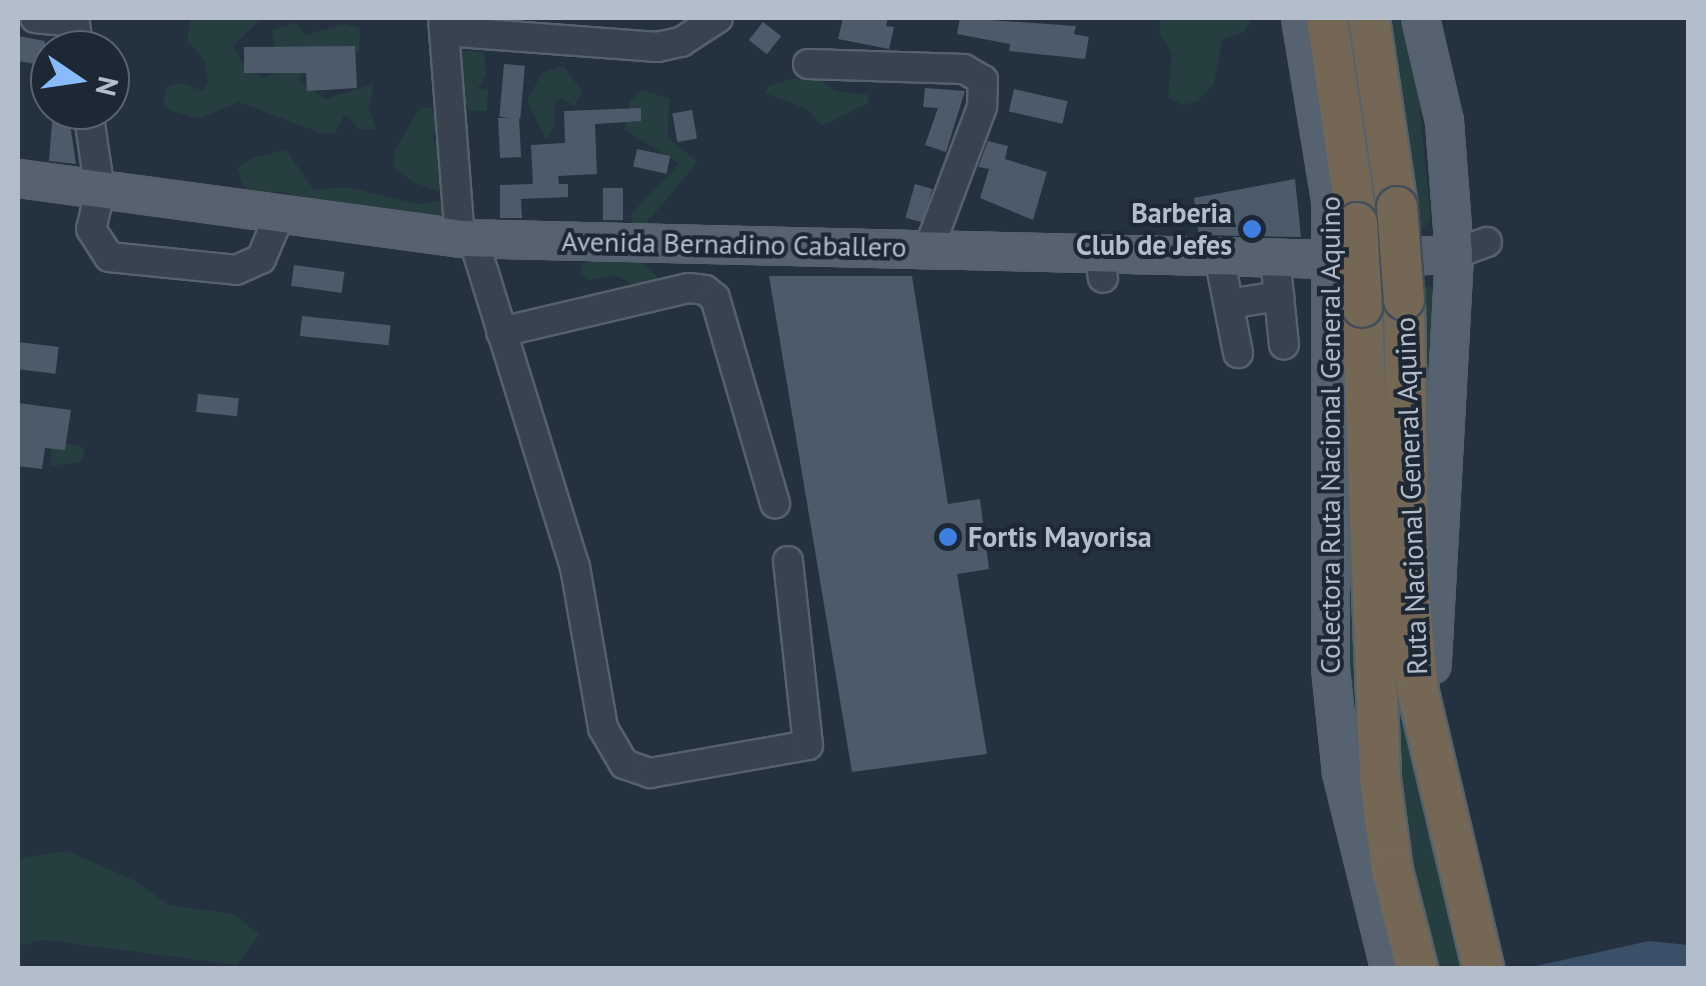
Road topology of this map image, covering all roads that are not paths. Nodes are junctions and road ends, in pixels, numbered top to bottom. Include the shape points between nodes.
1 (35, 18) edge
2 (718, 18) edge
3 (1300, 18) edge
4 (1327, 18) edge
5 (1369, 18) edge
6 (1406, 18) edge
7 (1420, 18) edge
8 (444, 24) edge
9 (76, 30) edge
10 (808, 64) dead end
11 (91, 130) edge
12 (18, 178) edge
13 (100, 190) junction
14 (280, 214) junction
15 (466, 238) junction
16 (929, 248) junction
17 (1469, 252) junction
18 (1332, 259) junction
19 (1221, 262) junction
20 (1277, 275) junction
21 (1228, 304) junction
22 (500, 332) junction
23 (1299, 339) junction
24 (775, 502) dead end
25 (788, 561) dead end
26 (1482, 967) edge
27 (1389, 968) edge
28 (1418, 968) edge

1 - 9 street
2 - 8 street via 682,42 657,48
3 - 18 main road, Colectora Ruta Nacional General Aquino via 1322,133
4 - 28 highway, Ruta Nacional General Aquino, bridge via 1357,222 1380,779 1392,870
5 - 26 highway, Ruta Nacional General Aquino, bridge via 1404,300 1409,597 1418,692
6 - 17 main road via 1435,153
7 - 17 main road
8 - 15 street
10 - 16 street via 964,69 983,80 982,107
11 - 13 street
12 - 13 main road, Avenida Bernadino Caballero
13 - 14 main road, Avenida Bernadino Caballero
13 - 14 street via 92,229 110,257 122,260 236,270 262,259
14 - 15 main road, Avenida Bernadino Caballero
15 - 16 main road, Avenida Bernadino Caballero
15 - 22 street
16 - 19 main road, Avenida Bernadino Caballero via 1101,265
17 - 18 main road, Avenida Bernadino Caballero
17 - 26 main road via 1430,624 1437,714
18 - 20 main road, Avenida Bernadino Caballero
18 - 23 main road, Colectora Ruta Nacional General Aquino
19 - 20 main road, Avenida Bernadino Caballero
19 - 21 street
20 - 21 street
20 - 23 street
21 - 23 street via 1237,345
22 - 24 street via 704,290 715,298
22 - 25 street via 572,557 603,728 624,764 650,772 808,746
23 - 27 main road, Colectora Ruta Nacional General Aquino via 1342,772

